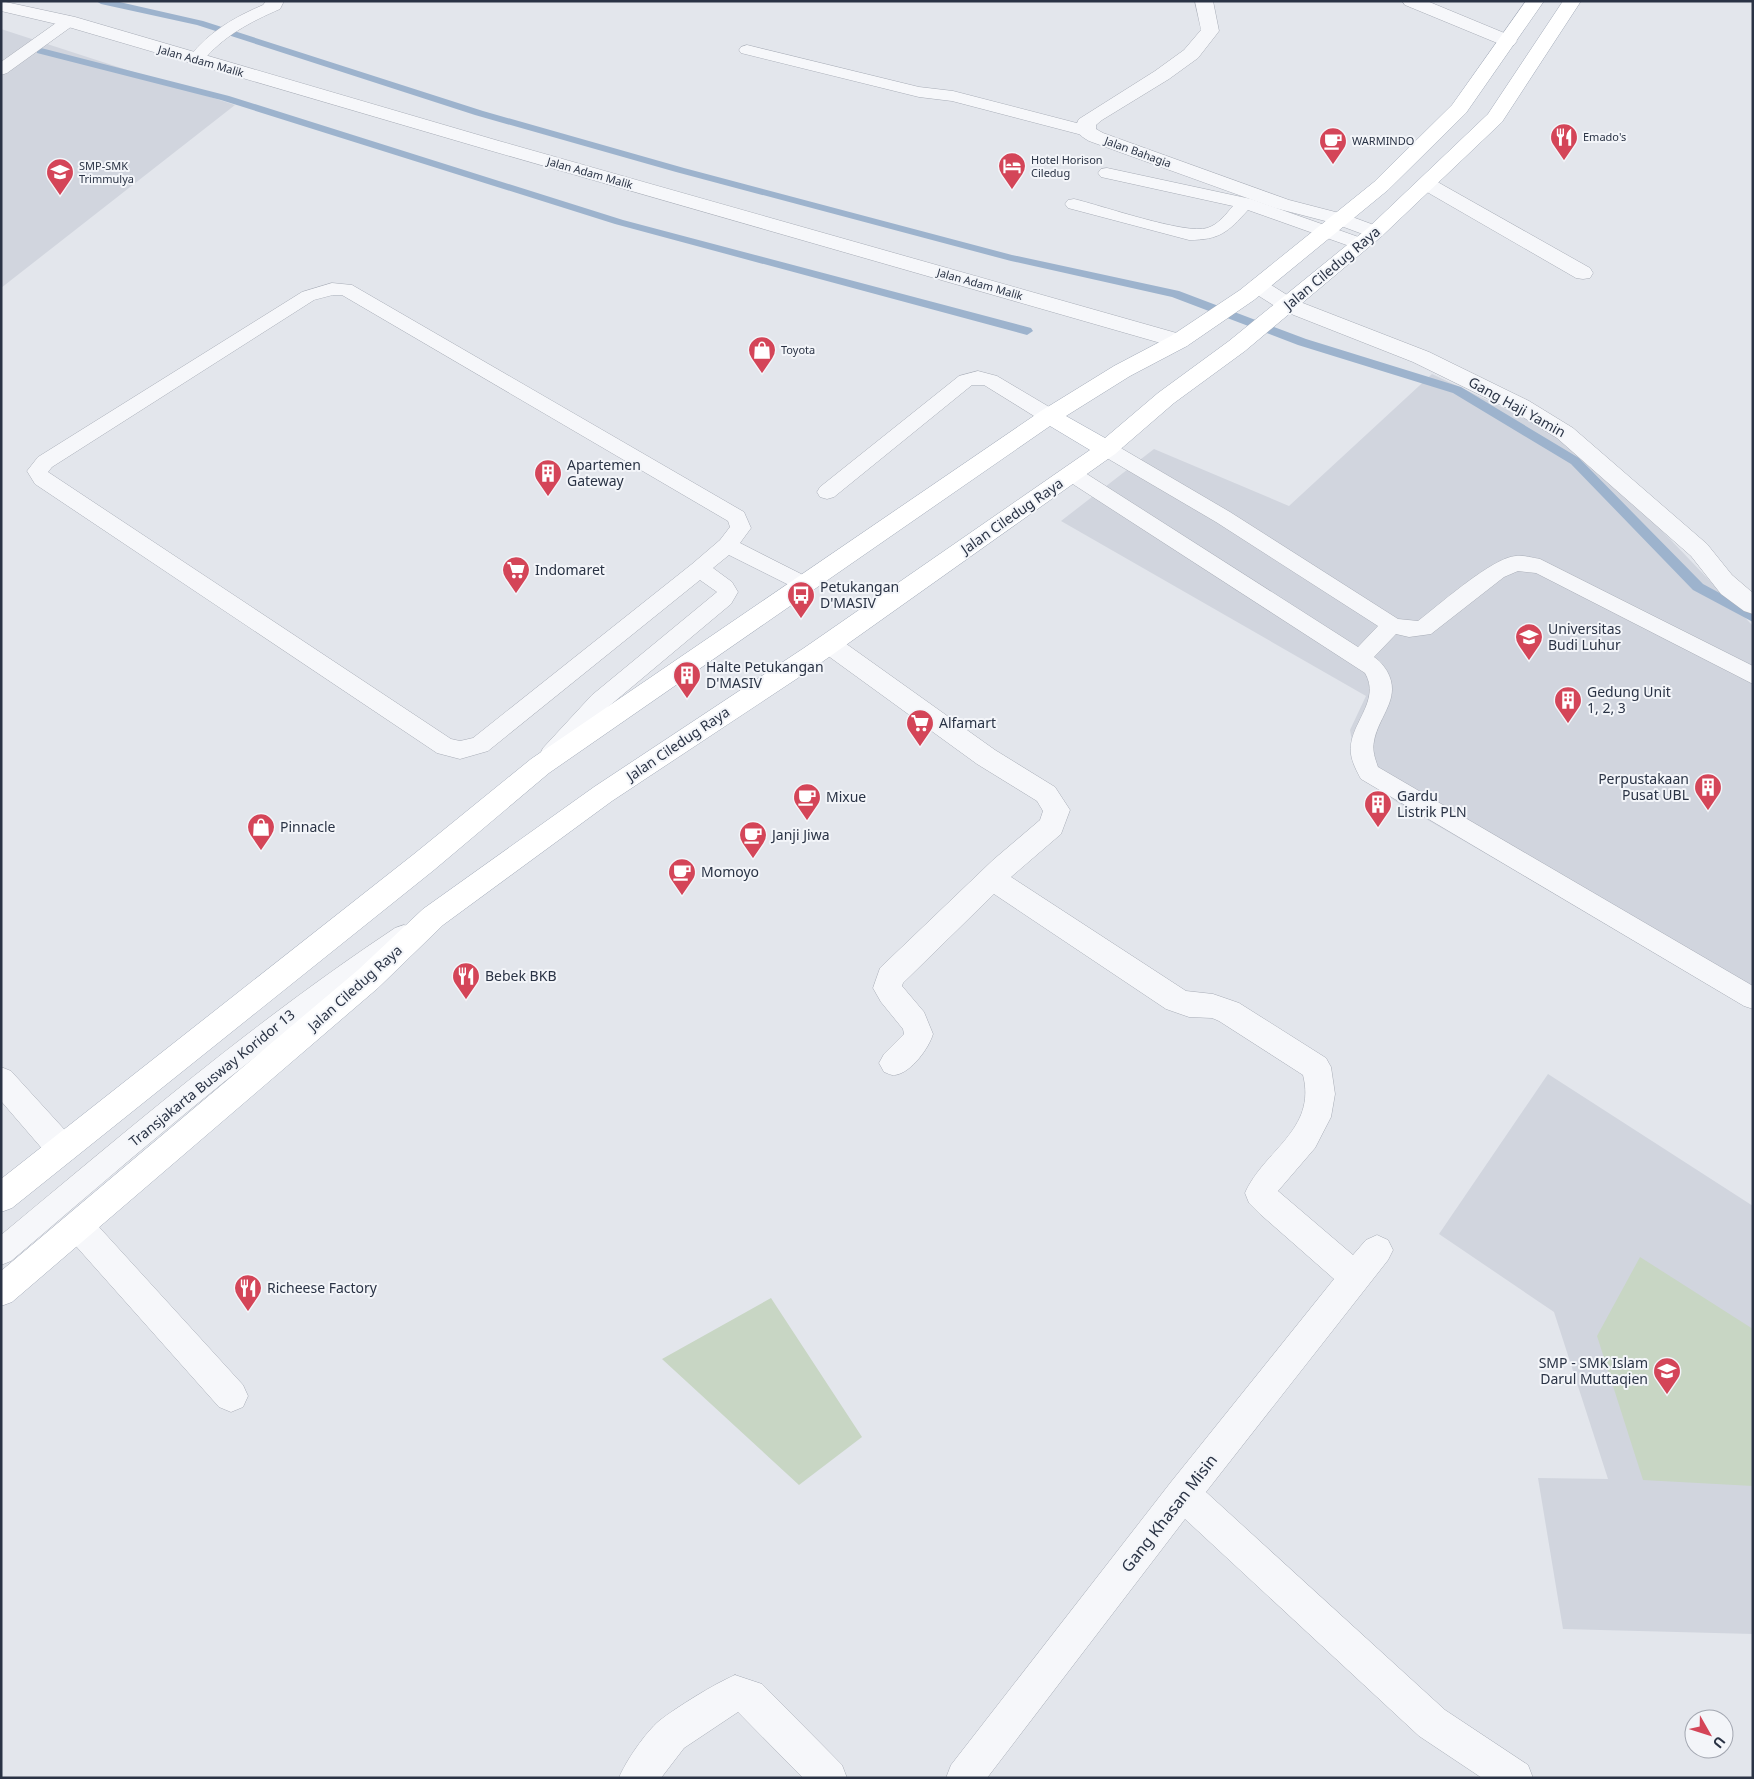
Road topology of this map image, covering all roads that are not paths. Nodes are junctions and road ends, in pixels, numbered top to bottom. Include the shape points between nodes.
1 (255, 1) edge
2 (1204, 1) edge
3 (1411, 1) edge
4 (1535, 1) edge
5 (1572, 1) edge
6 (273, 3) edge
7 (1, 6) edge
8 (68, 22) junction
9 (1508, 41) junction
10 (747, 50) dead end
11 (201, 53) junction
12 (1, 70) edge
13 (1086, 131) junction
14 (1107, 173) dead end
15 (1428, 184) junction
16 (1245, 203) junction
17 (1074, 204) dead end
18 (1333, 225) junction
19 (1368, 238) junction
20 (1583, 273) dead end
21 (1252, 291) junction
22 (1282, 309) junction
23 (1179, 341) junction
24 (1216, 360) junction
25 (1049, 416) junction
26 (1107, 449) junction
27 (1072, 474) junction
28 (827, 492) dead end
29 (727, 545) junction
30 (699, 569) junction
31 (804, 584) junction
32 (1753, 605) edge
33 (1392, 625) junction
34 (829, 644) junction
35 (1359, 658) junction
36 (1753, 676) edge
37 (540, 766) junction
38 (992, 878) junction
39 (433, 917) junction
40 (1753, 999) edge
41 (894, 1063) dead end
42 (1, 1080) edge
43 (62, 1149) junction
44 (1, 1198) edge
45 (78, 1226) junction
46 (1377, 1250) dead end
47 (1, 1252) edge
48 (1354, 1277) junction
49 (1, 1291) edge
50 (231, 1396) dead end
51 (1182, 1494) junction
52 (637, 1778) edge
53 (829, 1778) edge
54 (964, 1778) edge
55 (1515, 1778) edge

1 - 6 lane
2 - 13 street via 1210,31 1191,54 1095,116 1086,123
3 - 9 street
4 - 9 main road
5 - 15 main road, Jalan Ciledug Raya via 1495,118
6 - 11 lane via 275,6 229,27
7 - 8 street, Jalan Adam Malik
8 - 11 street, Jalan Adam Malik
8 - 12 lane
9 - 18 main road via 1460,109 1381,186
10 - 13 lane via 919,92 953,96
11 - 23 street, Jalan Adam Malik
13 - 18 street, Jalan Bahagia
14 - 16 lane
15 - 19 main road, Jalan Ciledug Raya
15 - 20 street
16 - 17 lane via 1217,232 1207,236 1189,235
16 - 18 lane
18 - 19 street, Jalan Bahagia
18 - 21 main road
19 - 22 main road, Jalan Ciledug Raya
21 - 22 street, Gang Haji Yamin
21 - 23 main road
22 - 24 main road, Jalan Ciledug Raya
22 - 32 street, Gang Haji Yamin via 1421,357 1522,406 1565,433 1699,550 1734,594
23 - 24 main road
23 - 25 main road
24 - 26 main road, Jalan Ciledug Raya
25 - 26 main road
25 - 28 lane via 990,380 978,377 966,380
25 - 31 main road
26 - 27 main road, Jalan Ciledug Raya
26 - 33 lane via 1223,517
27 - 34 main road, Jalan Ciledug Raya
27 - 35 lane
29 - 30 lane
29 - 30 lane via 741,528 737,517 346,289 332,289 308,296 45,462 37,472 42,479 446,747 460,750 480,745
29 - 31 lane
30 - 37 lane via 725,586 728,592 724,599 600,701
31 - 37 main road
33 - 35 lane
33 - 36 lane via 1423,628 1497,572 1516,563 1540,566
34 - 38 street via 1052,801 1057,810 1052,826
34 - 39 main road, Jalan Ciledug Raya via 603,794
35 - 40 lane via 1372,667 1382,692 1363,740 1362,754 1369,773
37 - 43 main road
38 - 41 street via 890,977 887,988 918,1026 919,1035
38 - 48 street via 1176,1000 1229,1012 1316,1066 1321,1082 1321,1106 1316,1122 1260,1193 1273,1208
39 - 45 main road, Jalan Ciledug Raya via 368,978
39 - 47 lane, Transjakarta Busway Koridor 13 via 362,962 267,1030
42 - 43 street
43 - 44 main road
45 - 49 main road, Jalan Ciledug Raya
45 - 50 street
46 - 48 street, Gang Khasan Misin
48 - 51 street, Gang Khasan Misin
51 - 54 street, Gang Khasan Misin
51 - 55 street via 1432,1723
52 - 53 street via 671,1735 735,1693 749,1697

